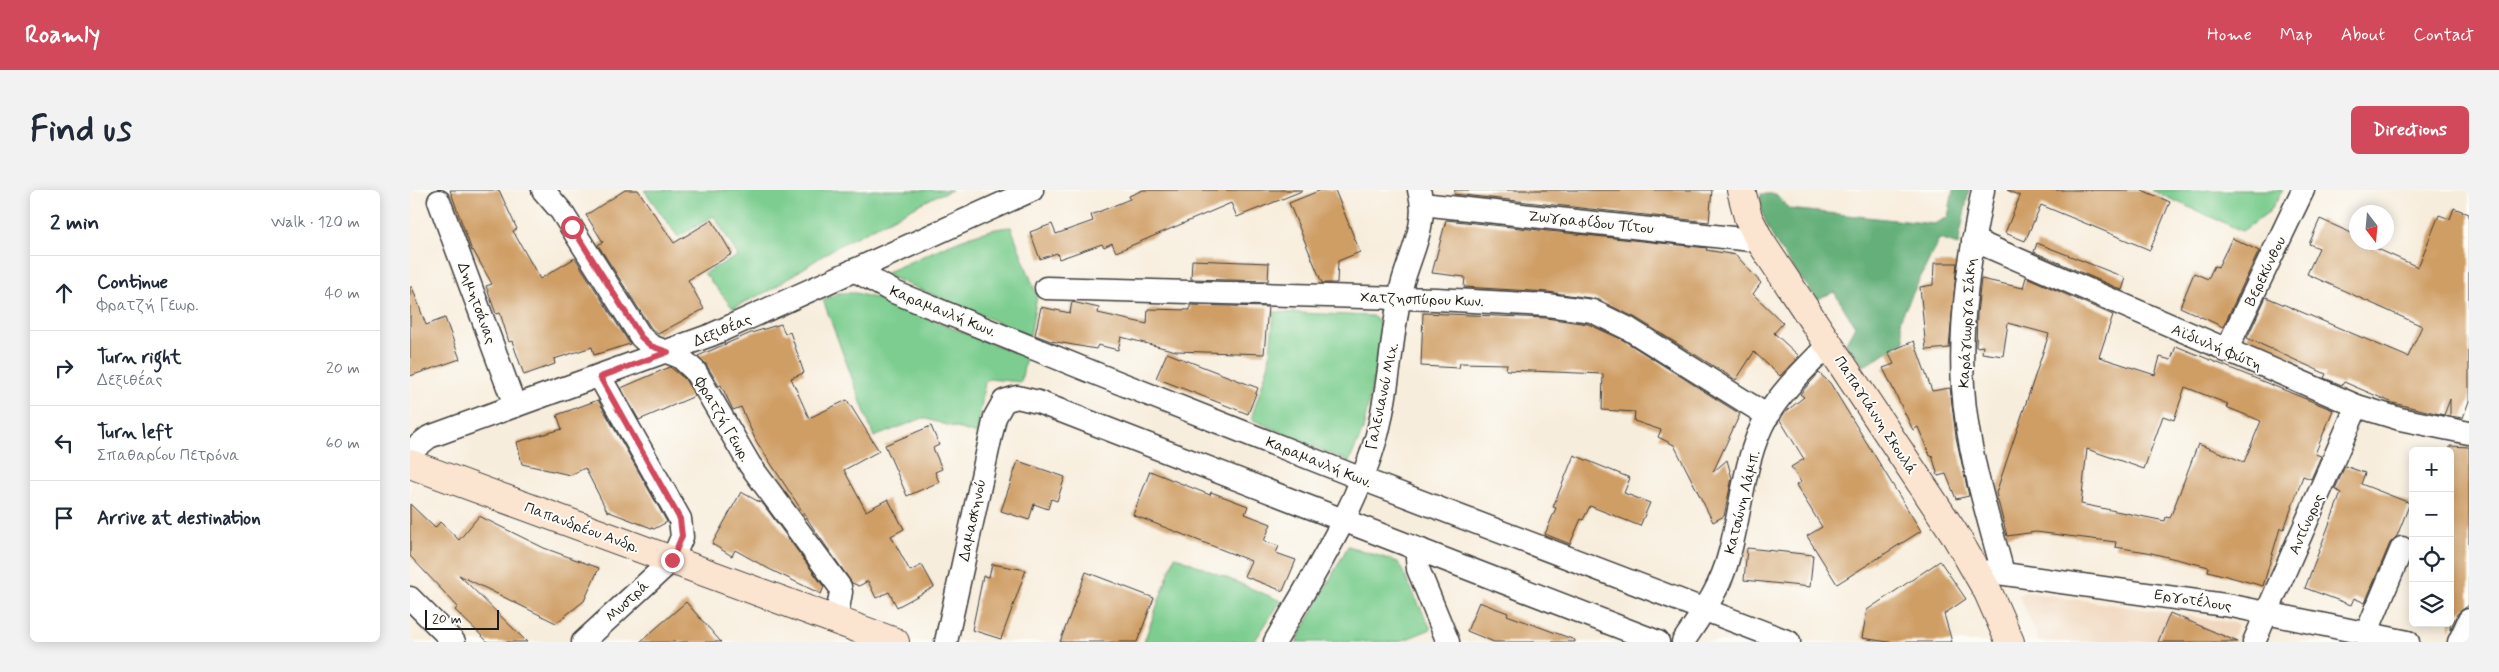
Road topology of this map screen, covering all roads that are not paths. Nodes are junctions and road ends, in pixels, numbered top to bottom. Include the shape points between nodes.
1 (543, 190) edge
2 (1032, 190) edge
3 (1741, 190) edge
4 (1983, 190) edge
5 (2303, 190) edge
6 (1421, 197) edge
7 (439, 201) dead end
8 (1973, 240) junction
9 (1760, 241) junction
10 (854, 270) junction
11 (1046, 288) dead end
12 (1400, 299) junction
13 (1829, 344) junction
14 (2226, 351) junction
15 (668, 352) junction
16 (600, 377) junction
17 (514, 406) junction
18 (2357, 406) junction
19 (1768, 416) junction
20 (2469, 432) edge
21 (410, 458) edge
22 (410, 464) edge
23 (1362, 479) junction
24 (1344, 520) junction
25 (2402, 548) dead end
26 (1420, 550) junction
27 (672, 560) junction
28 (1976, 570) junction
29 (2003, 574) junction
30 (410, 598) edge
31 (1705, 609) junction
32 (2267, 613) junction
33 (836, 620) junction
34 (2469, 620) edge
35 (2366, 634) junction
36 (454, 642) edge
37 (583, 642) edge
38 (896, 642) edge
39 (946, 642) edge
40 (1275, 642) edge
41 (1448, 642) edge
42 (1658, 642) edge
43 (1683, 642) edge
44 (1789, 642) edge
45 (2010, 642) edge
46 (2254, 642) edge
47 (2408, 642) edge
48 (2459, 642) edge

1 - 15 street, Φρατζή Γεωρ. via 561,211 641,337 651,346
2 - 10 street, Δεξιθέας
3 - 9 street, Παπαγιάννη Σκουλά via 1748,217
4 - 8 street, Καράγιωργα Σάκη
5 - 14 street, Βερεκύνθου
6 - 9 street, Ζωγραφίδου Τίτου
6 - 12 street, Γαλενιανού Μιχ. via 1421,226
7 - 17 street, Δημητσάνας
8 - 14 street, Αϊδινλή Φώτη
8 - 29 street, Καράγιωργα Σάκη via 1966,291 1963,386 1984,506
9 - 13 street, Παπαγιάννη Σκουλά
10 - 15 street, Δεξιθέας via 740,323
10 - 23 street, Καραμανλή Κων. via 894,292
11 - 12 street, Χατζησπύρου Κων.
12 - 19 street, Χατζησπύρου Κων. via 1497,302 1592,311 1629,329
12 - 23 street, Γαλενιανού Μιχ. via 1383,406
13 - 19 street, Κατσώνη Λάμπ. via 1791,384
13 - 28 street, Παπαγιάννη Σκουλά
14 - 18 street, Αϊδινλή Φώτη
15 - 16 street, Δεξιθέας
15 - 33 street, Φρατζή Γεωρ. via 684,359 698,375 750,465 840,587
16 - 17 street, Δεξιθέας
16 - 27 street via 680,519 682,536
17 - 21 street, Δεξιθέας via 429,437 415,448
18 - 20 street, Αϊδινλή Φώτη via 2400,419
18 - 32 street, Αντίνορος
19 - 31 street, Κατσώνη Λάμπ. via 1750,462 1727,562
22 - 27 street, Παπανδρέου Ανδρ.
23 - 24 street, Γαλενιανού Μιχ.
23 - 31 street, Καραμανλή Κων.
24 - 26 street
24 - 39 street, Δαμασκηνού via 1038,402 1017,397 1004,401 995,416
24 - 40 street, Γαλενιανού Μιχ.
25 - 35 street
26 - 41 street via 1418,569
26 - 42 street
27 - 33 street, Παπανδρέου Ανδρ.
27 - 37 street, Μυστρά
28 - 29 street, Εργοτέλους
28 - 45 street, Παπαγιάννη Σκουλά
29 - 32 street, Εργοτέλους
30 - 36 street
31 - 43 street, Κατσώνη Λάμπ.
31 - 44 street, Καραμανλή Κων.
32 - 35 street, Εργοτέλους
32 - 46 street, Αντίνορος
33 - 38 street, Παπανδρέου Ανδρ.
34 - 48 street
35 - 47 street, Εργοτέλους

